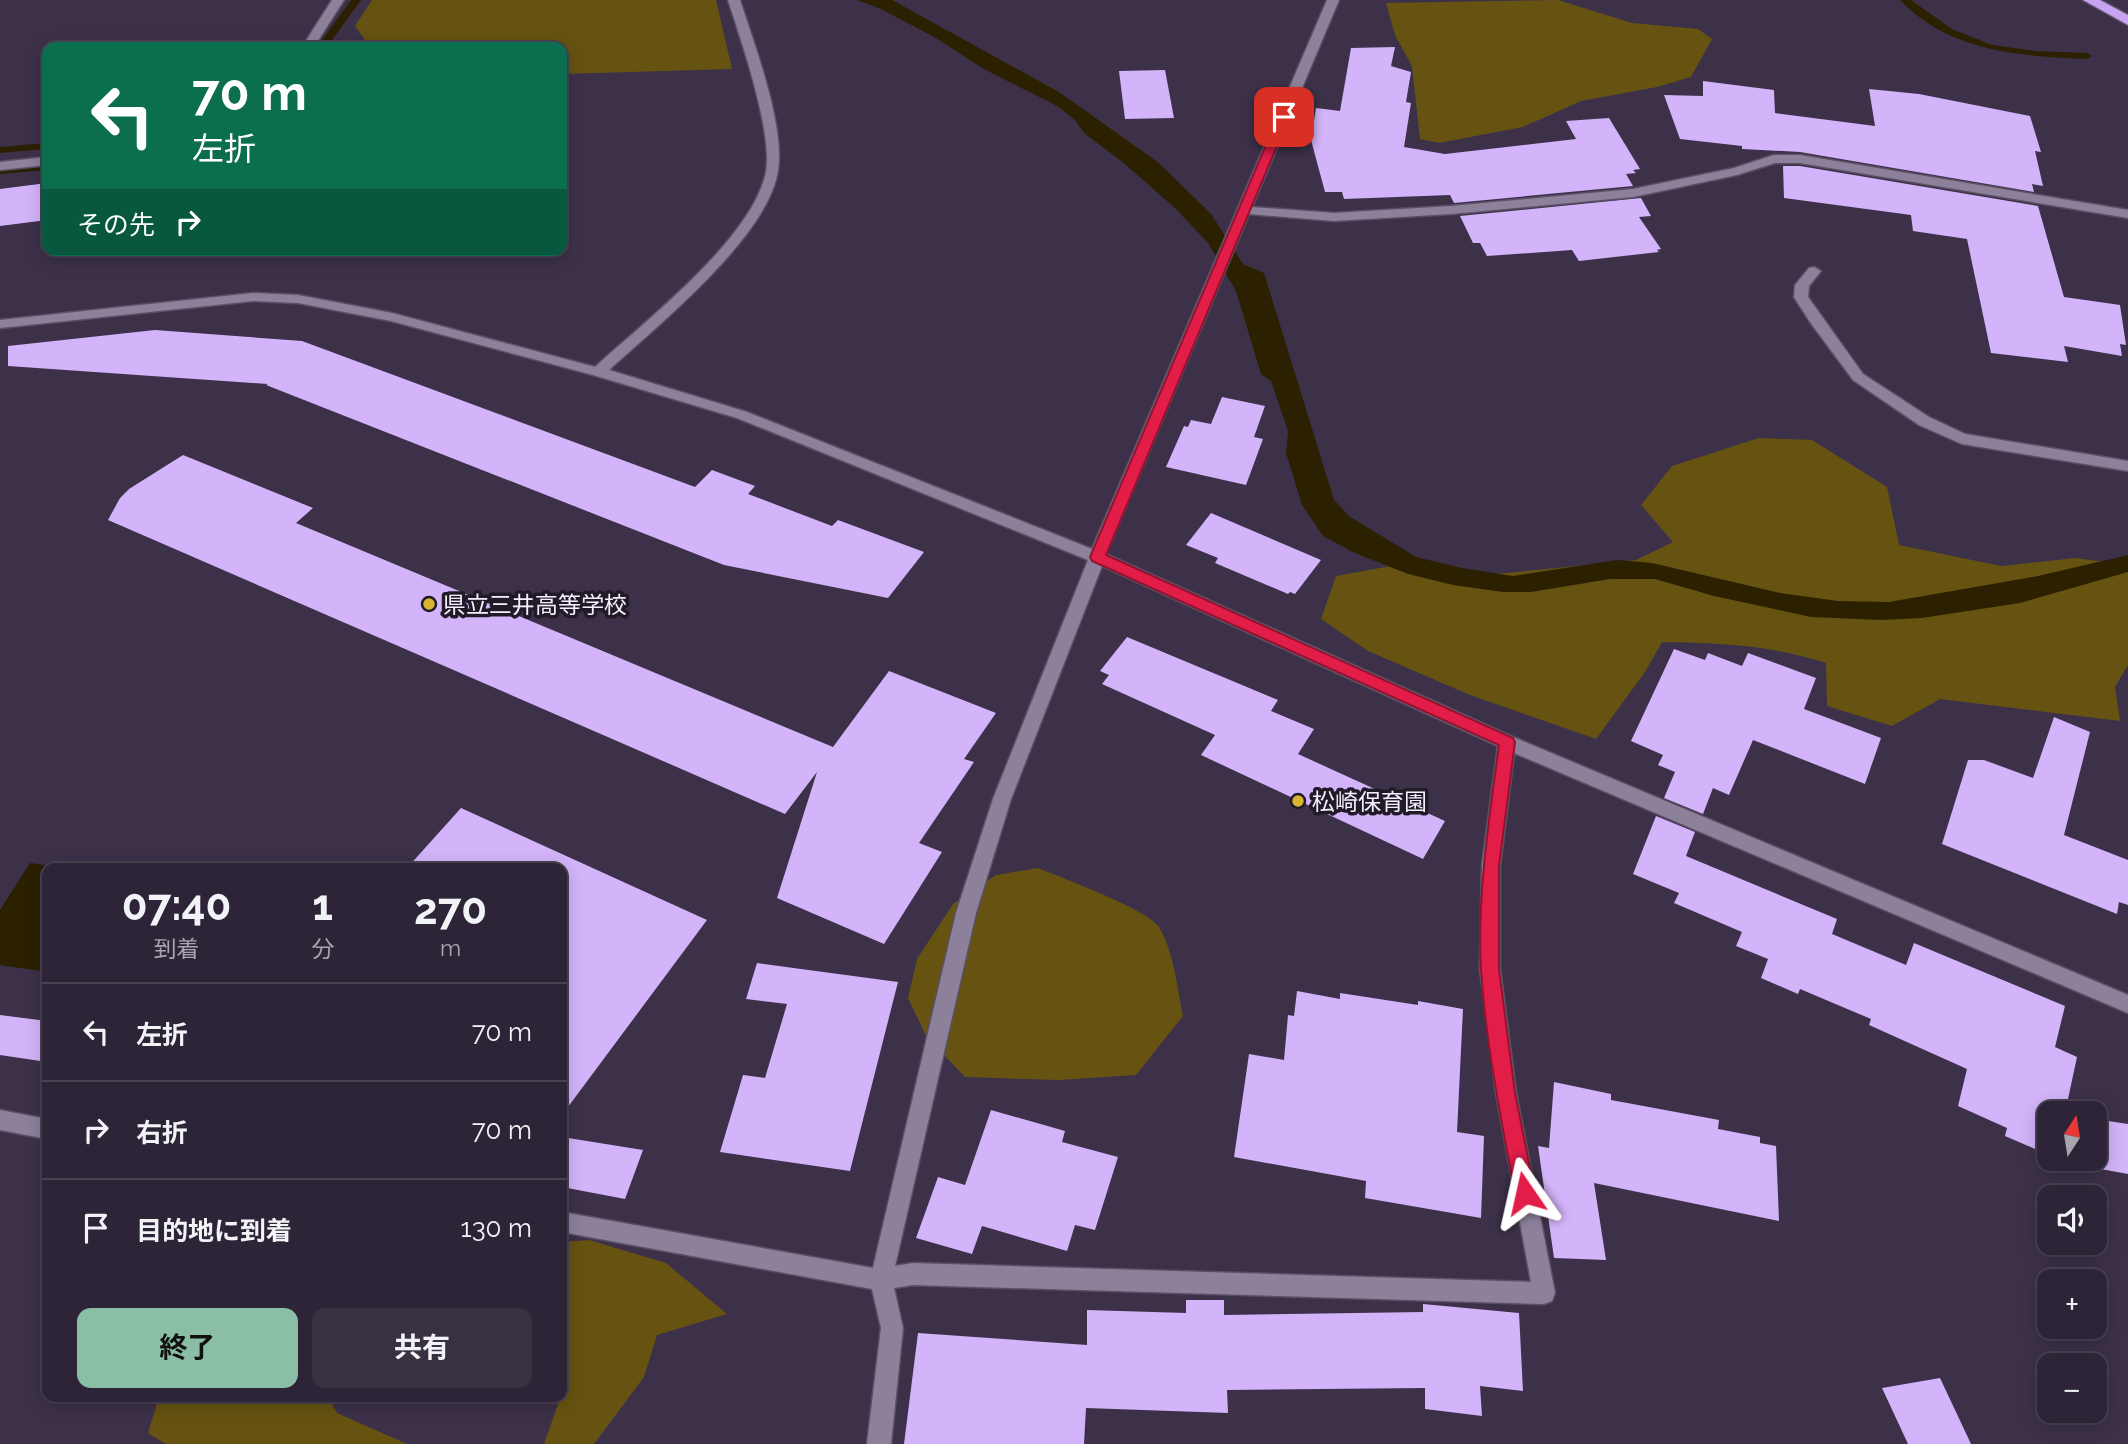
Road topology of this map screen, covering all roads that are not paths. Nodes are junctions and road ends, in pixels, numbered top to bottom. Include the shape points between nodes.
1 (338, 0) edge
2 (734, 0) edge
3 (1334, 0) edge
4 (2090, 0) edge
5 (2128, 21) edge
6 (311, 42) edge
7 (42, 162) edge
8 (0, 166) edge
9 (1244, 210) junction
10 (2128, 214) edge
11 (1814, 271) dead end
12 (0, 324) edge
13 (598, 372) junction
14 (2128, 466) edge
15 (1097, 557) junction
16 (1507, 742) junction
17 (2128, 1004) edge
18 (0, 1120) edge
19 (42, 1128) edge
20 (567, 1223) edge
21 (881, 1280) junction
22 (879, 1444) edge

1 - 6 street
2 - 13 street via 771,142 772,171 753,216 720,257
3 - 9 street
4 - 5 highway
7 - 8 street
9 - 10 street via 1334,217 1451,210 1633,193 1774,159 1800,159
9 - 15 street
11 - 14 street via 1802,285 1801,297 1822,328 1858,377 1924,421 1962,439
12 - 13 street via 253,297 298,299 392,317
13 - 15 street via 742,415
15 - 16 street
15 - 21 street via 1002,799 966,913
16 - 17 street
16 - 21 street via 1491,866 1490,969 1506,1093 1544,1293 913,1274
18 - 19 street
20 - 21 street
21 - 22 street via 892,1328

